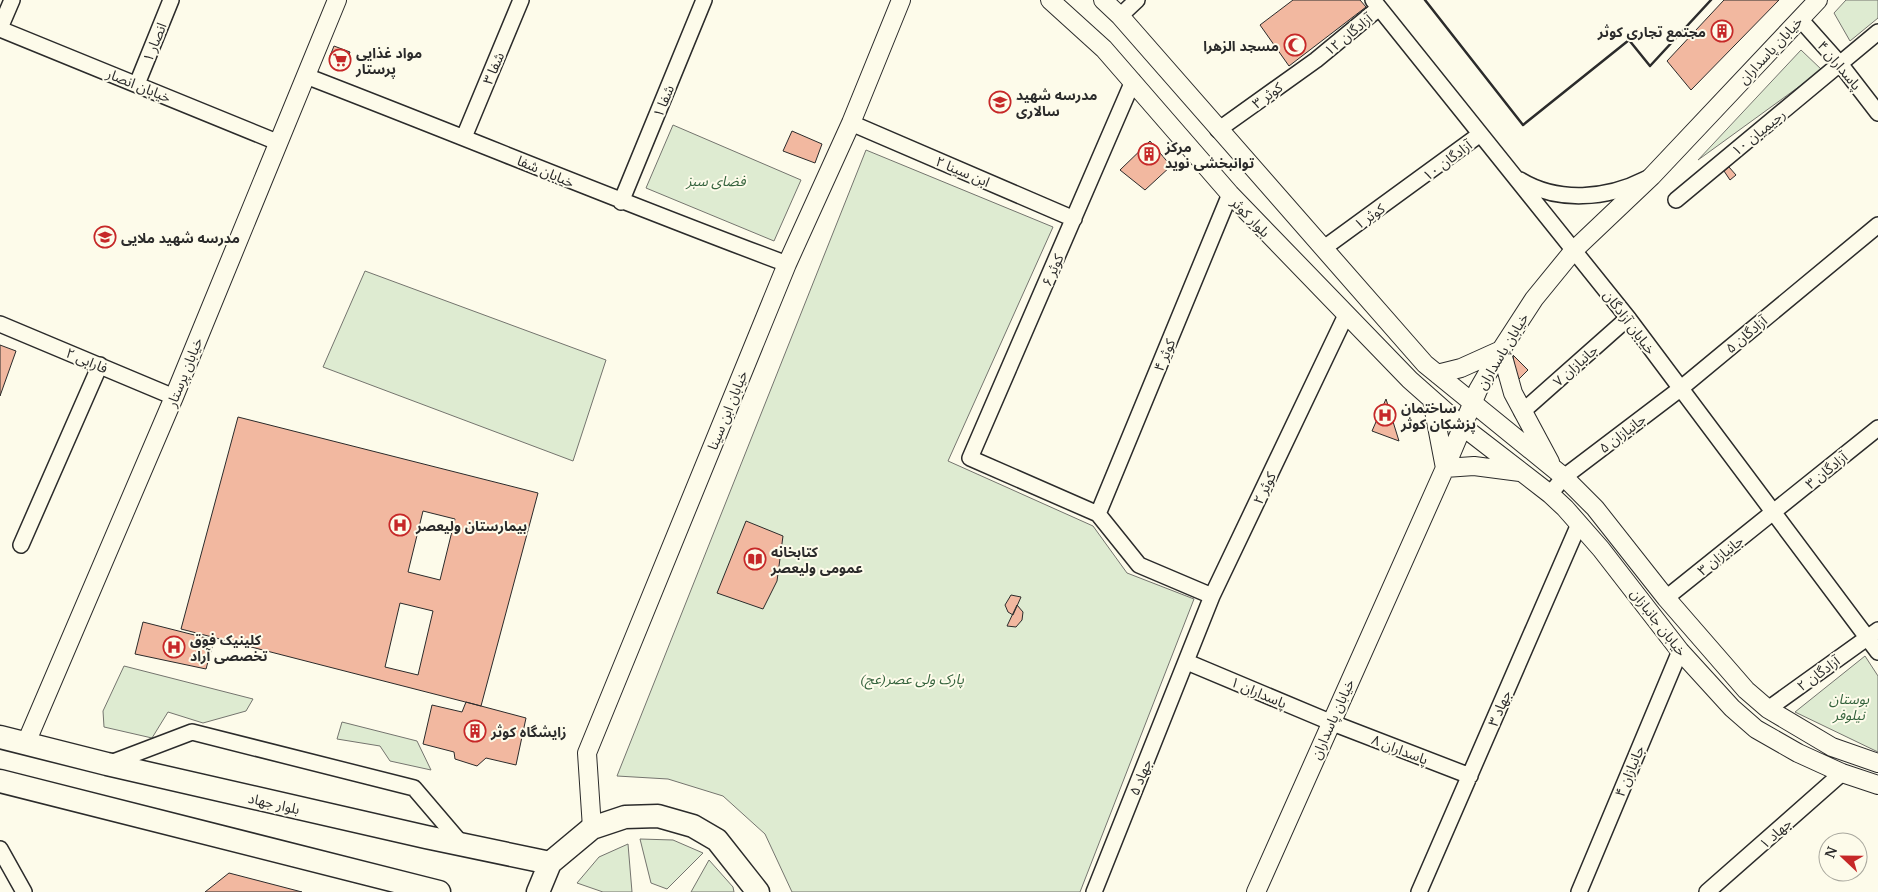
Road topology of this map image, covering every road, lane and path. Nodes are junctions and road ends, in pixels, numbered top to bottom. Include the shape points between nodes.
1 (12, 0) edge
2 (171, 0) edge
3 (336, 0) edge
4 (521, 0) edge
5 (704, 0) edge
6 (901, 0) edge
7 (1050, 0) edge
8 (1103, 0) edge
9 (1137, 0) edge
10 (1818, 0) edge
11 (1376, 4) edge
12 (1120, 16) junction
13 (1800, 19) junction
14 (0, 29) edge
15 (1878, 32) edge
16 (1316, 60) joint
17 (1841, 64) junction
18 (306, 76) junction
19 (1133, 81) junction
20 (137, 84) junction
21 (1878, 113) edge
22 (851, 122) junction
23 (1218, 130) junction
24 (1480, 134) junction
25 (464, 137) junction
26 (277, 142) junction
27 (1511, 174) junction
28 (1652, 176) junction
29 (1414, 185) joint
30 (1230, 194) junction
31 (1676, 200) dead end
32 (621, 202) junction
33 (1074, 219) junction
34 (1878, 225) edge
35 (1324, 248) junction
36 (1574, 250) junction
37 (787, 264) junction
38 (1346, 315) junction
39 (1628, 318) junction
40 (0, 324) edge
41 (1501, 350) junction
42 (100, 365) junction
43 (1431, 369) junction
44 (1410, 380) junction
45 (1680, 389) junction
46 (174, 397) junction
47 (1432, 400) junction
48 (1471, 404) junction
49 (1522, 412) junction
50 (1462, 426) junction
51 (1878, 428) edge
52 (1446, 468) junction
53 (1521, 472) junction
54 (1559, 473) junction
55 (1550, 494) junction
56 (1773, 512) junction
57 (1098, 514) junction
58 (1579, 524) junction
59 (21, 546) dead end
60 (1212, 596) junction
61 (1666, 598) junction
62 (1873, 634) edge
63 (1680, 651) junction
64 (1878, 652) edge
65 (1187, 662) junction
66 (1768, 709) junction
67 (1330, 722) junction
68 (0, 737) edge
69 (26, 743) junction
70 (1878, 763) edge
71 (106, 764) junction
72 (1842, 773) junction
73 (1470, 776) junction
74 (0, 781) edge
75 (1878, 785) edge
76 (592, 828) junction
77 (461, 843) junction
78 (0, 849) edge
79 (550, 863) junction
80 (24, 892) edge
81 (439, 892) edge
82 (538, 892) edge
83 (758, 892) edge
84 (1094, 892) edge
85 (1256, 892) edge
86 (1419, 892) edge
87 (1579, 892) edge
88 (1707, 892) edge

1 - 14 street
2 - 20 street, انصار ۱
3 - 18 street, خیابان پرستار
4 - 25 street, شفا ۳
5 - 32 street, شفا ۱
6 - 22 street, خیابان ابن سینا
7 - 19 street, بلوار کوثر via 1104,49
8 - 12 street
9 - 12 street
10 - 13 street, خیابان پاسداران
11 - 16 street, آزادگان ۱۲
11 - 24 street, خیابان آزادگان
12 - 23 street
13 - 17 street, پاسداران ۴
13 - 28 street, خیابان پاسداران
14 - 20 street, خیابان انصار
15 - 17 street, رحیمیان ۱۰
16 - 23 street, کوثر ۳
17 - 21 street, پاسداران ۴
17 - 31 street, رحیمیان ۱۰
18 - 25 street, خیابان شفا
18 - 26 street, خیابان پرستار
19 - 30 street, بلوار کوثر
19 - 33 street, کوثر ۶
20 - 26 street, خیابان انصار
22 - 33 street, ابن سینا ۲
22 - 37 street, خیابان ابن سینا
23 - 35 street
24 - 27 street, خیابان آزادگان
24 - 29 street, آزادگان ۱۰
25 - 32 street, خیابان شفا
26 - 46 street, خیابان پرستار
27 - 28 street via 1534,188 1573,197 1631,187
27 - 36 street, خیابان آزادگان
28 - 36 street, خیابان پاسداران
29 - 35 street, کوثر ۱
30 - 38 street, بلوار کوثر
30 - 57 street, کوثر ۴
32 - 37 street, خیابان شفا
33 - 57 street, کوثر ۶ via 970,458
34 - 45 street, آزادگان ۵
35 - 43 street
36 - 39 street, خیابان آزادگان
36 - 41 street, خیابان پاسداران via 1534,299
37 - 76 street, خیابان ابن سینا via 587,753
38 - 44 street, بلوار کوثر
38 - 60 street, کوثر ۲
39 - 45 street, خیابان آزادگان
39 - 49 street, جانبازان ۷
40 - 42 street, فارابی ۲
41 - 43 street via 1460,368
41 - 48 street, خیابان پاسداران
41 - 49 street
42 - 46 street, فارابی ۲
42 - 59 street
43 - 44 street
43 - 48 street
44 - 47 street, بلوار کوثر
45 - 54 street, جانبازان ۵
45 - 56 street, خیابان آزادگان
46 - 69 street, خیابان پرستار
47 - 50 street, بلوار کوثر
47 - 52 street
48 - 50 street, خیابان پاسداران
48 - 54 street, خیابان جانبازان
49 - 54 street
50 - 52 street, خیابان پاسداران
50 - 53 street, خیابان جانبازان
51 - 56 street, آزادگان ۳
52 - 53 street via 1474,466
52 - 67 street, خیابان پاسداران
53 - 55 street, خیابان جانبازان
54 - 55 street, جانبازان ۵
54 - 61 street, خیابان جانبازان via 1595,508
55 - 58 street, خیابان جانبازان
56 - 61 street, جانبازان ۳
56 - 62 street, خیابان آزادگان
57 - 60 street via 1139,565
58 - 63 street, خیابان جانبازان via 1640,596
58 - 73 street, جهاد ۳
60 - 65 street, کوثر ۲
61 - 66 street, خیابان جانبازان via 1723,666
62 - 64 street, خیابان آزادگان
62 - 66 street, آزادگان ۲
63 - 72 street, خیابان جانبازان via 1732,708 1756,729
63 - 87 street, جانبازان ۴
65 - 67 street, پاسداران ۱
65 - 84 street, جهاد ۵
66 - 70 street, خیابان جانبازان via 1832,747
67 - 73 street, پاسداران ۸
67 - 85 street, خیابان پاسداران
68 - 69 main road, بلوار جهاد
69 - 71 main road, بلوار جهاد
71 - 77 main road, بلوار جهاد
71 - 77 street via 192,732 414,788
72 - 75 street, خیابان جانبازان
72 - 88 street, جهاد ۱
73 - 86 street, جهاد ۳
74 - 81 main road
76 - 79 main road
76 - 83 main road via 625,816 658,816 693,826 717,840
77 - 79 main road, بلوار جهاد
78 - 80 street
79 - 82 main road

